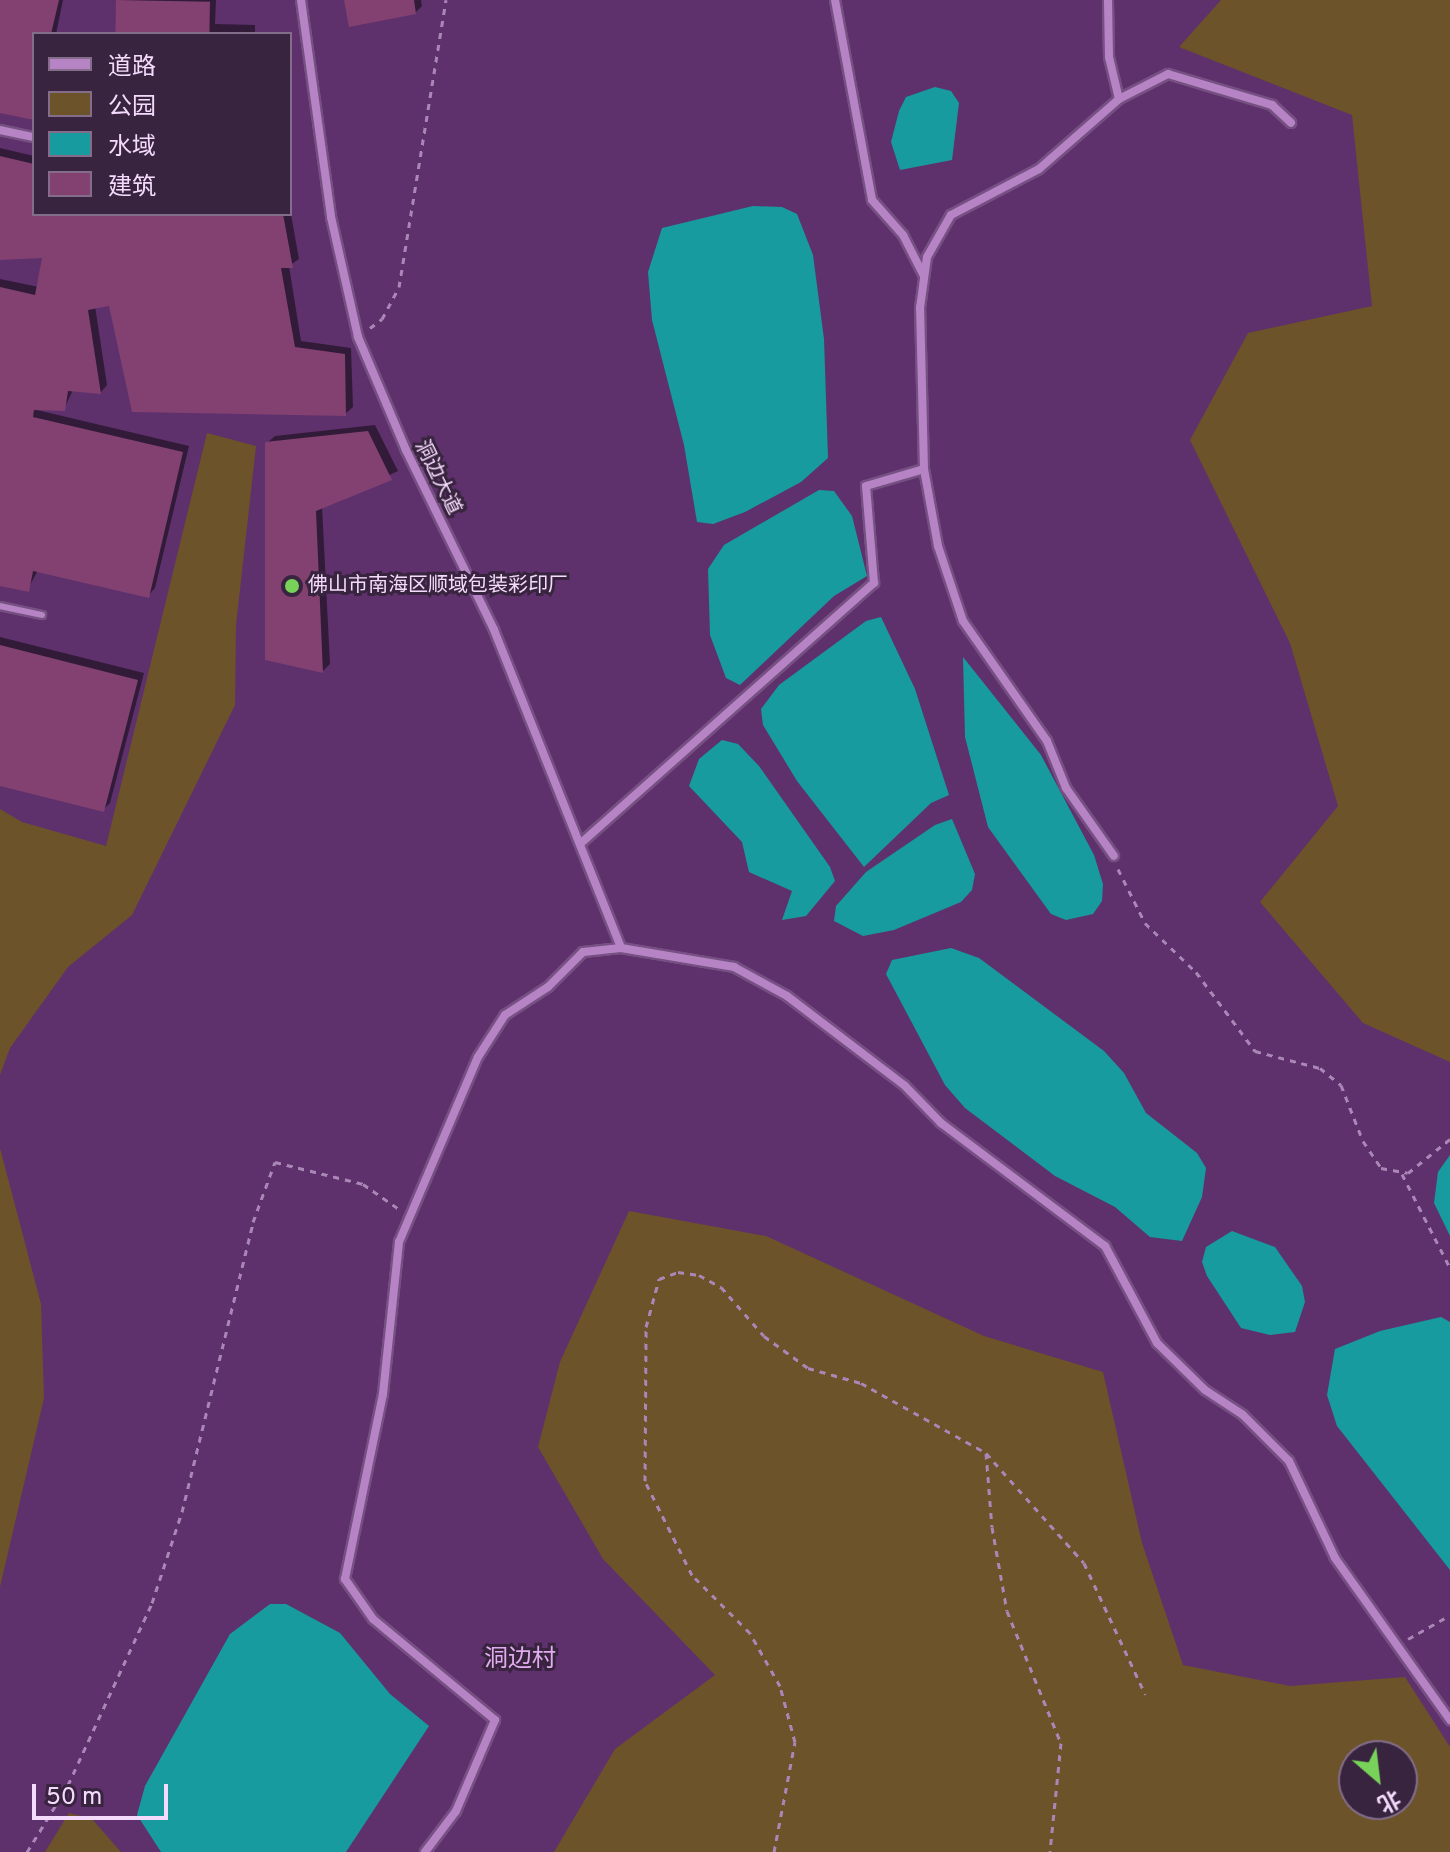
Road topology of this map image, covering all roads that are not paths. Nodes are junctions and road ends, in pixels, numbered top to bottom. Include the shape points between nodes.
1 (301, 0) edge
2 (835, 0) edge
3 (1108, 0) edge
4 (1119, 99) junction
5 (1291, 123) dead end
6 (0, 130) edge
7 (32, 137) edge
8 (924, 276) junction
9 (924, 469) junction
10 (0, 606) edge
11 (42, 615) dead end
12 (581, 843) junction
13 (1114, 856) road end
14 (621, 948) junction
15 (1450, 1720) edge
16 (425, 1852) edge

1 - 12 street, 洞边大道 via 331,217 358,337 406,450 494,630
2 - 8 street via 872,200 903,235
3 - 4 street via 1109,57
4 - 5 street via 1168,74 1272,105
4 - 8 street via 1039,169 951,215 927,257
6 - 7 street
8 - 9 street
9 - 12 street via 866,486 874,583
9 - 13 street via 938,546 963,621 1047,741 1066,788
10 - 11 lane
12 - 14 street, 洞边大道
14 - 15 street via 734,967 787,996 905,1086 941,1123 1105,1246 1157,1343 1289,1461 1335,1558
14 - 16 street via 583,952 548,987 505,1015 478,1057 399,1242 383,1394 345,1579 373,1619 495,1720 456,1811

